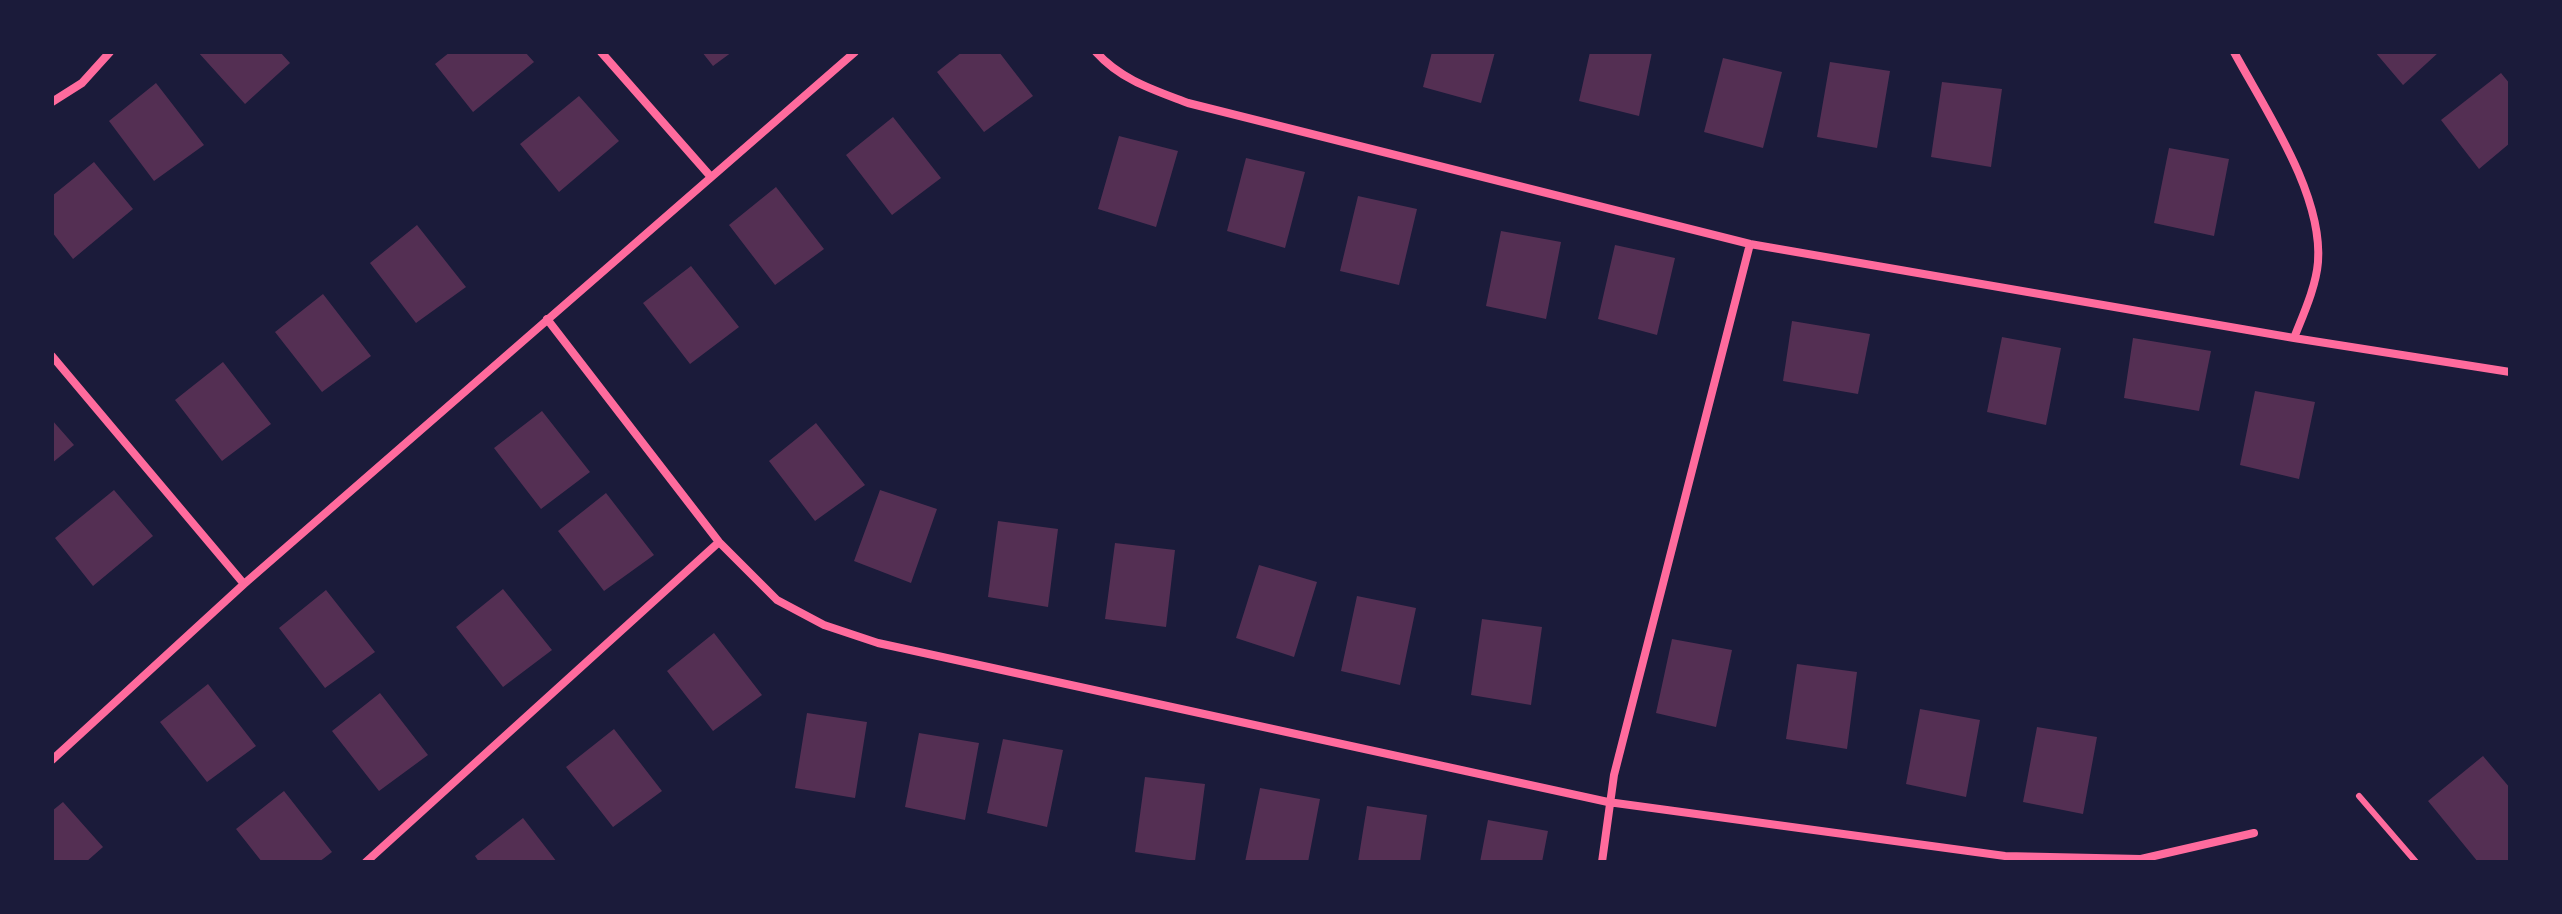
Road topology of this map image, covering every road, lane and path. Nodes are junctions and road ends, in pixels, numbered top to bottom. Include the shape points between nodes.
1 (110, 52) edge
2 (601, 52) edge
3 (855, 52) edge
4 (1096, 52) edge
5 (2234, 52) edge
6 (52, 102) edge
7 (711, 177) junction
8 (1750, 244) junction
9 (547, 319) junction
10 (2294, 338) junction
11 (52, 356) edge
12 (2505, 372) edge
13 (719, 542) junction
14 (244, 584) junction
15 (52, 760) edge
16 (2359, 796) dead end
17 (1608, 802) junction
18 (2254, 833) dead end
19 (366, 862) edge
20 (1602, 862) edge
21 (2416, 862) edge

1 - 6 street via 82,83
2 - 7 street
3 - 7 street
4 - 8 street via 1140,85 1188,103
5 - 10 street via 2316,216 2318,263
7 - 9 street
8 - 10 street
8 - 17 street
9 - 13 street
9 - 14 street
10 - 12 street
11 - 14 street
13 - 17 street via 777,600 824,625 878,643
13 - 19 street
14 - 15 street
16 - 21 lane
17 - 18 street via 2005,856 2141,859
17 - 20 street

